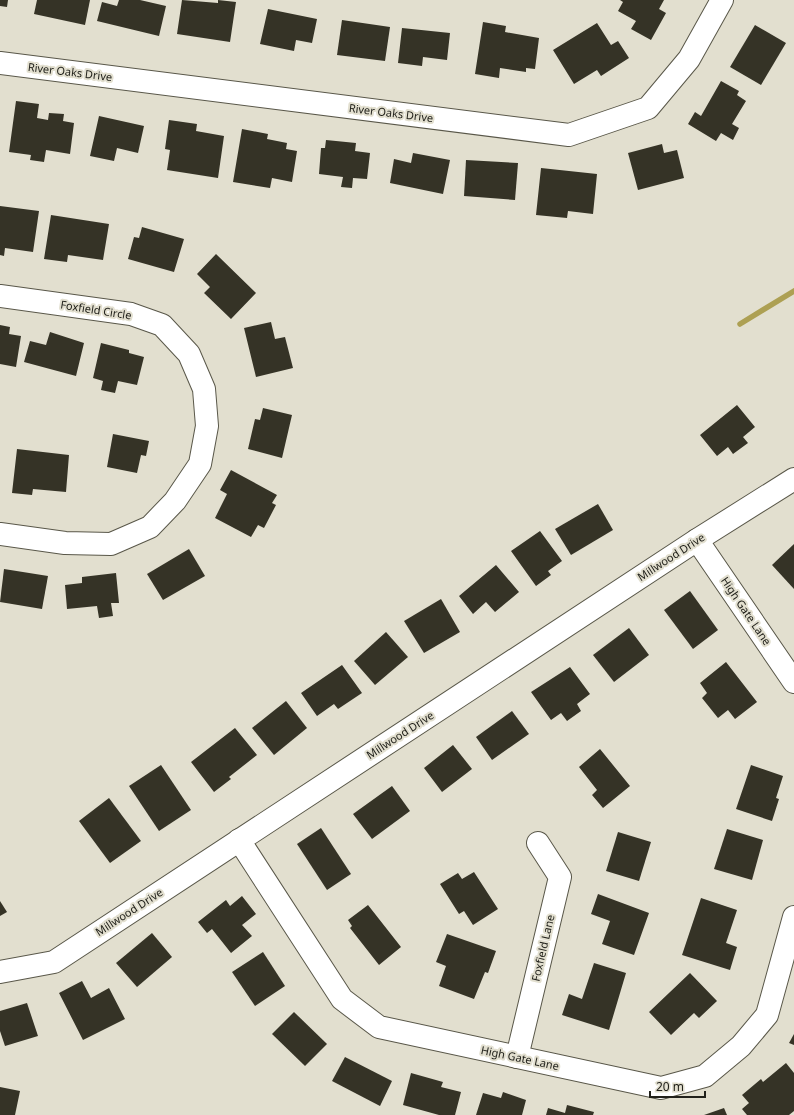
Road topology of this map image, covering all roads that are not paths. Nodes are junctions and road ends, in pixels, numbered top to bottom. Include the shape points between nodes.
1 (722, 0) edge
2 (0, 63) edge
3 (0, 296) edge
4 (794, 479) edge
5 (0, 534) edge
6 (697, 540) junction
7 (794, 682) edge
8 (239, 840) junction
9 (538, 843) dead end
10 (794, 916) edge
11 (0, 972) edge
12 (517, 1057) junction

1 - 2 street, River Oaks Drive via 689,59 648,108 569,135
3 - 5 street, Foxfield Circle via 131,314 162,325 189,354 204,389 208,426 200,464 175,501 150,527 111,544 65,543
4 - 6 street, Millwood Drive
6 - 7 street, High Gate Lane
6 - 8 street, Millwood Drive
8 - 11 street, Millwood Drive via 54,962
8 - 12 street, High Gate Lane via 342,1000 379,1027
9 - 12 street, Foxfield Lane via 560,877
10 - 12 street, High Gate Lane via 767,1015 741,1046 705,1076 661,1088

